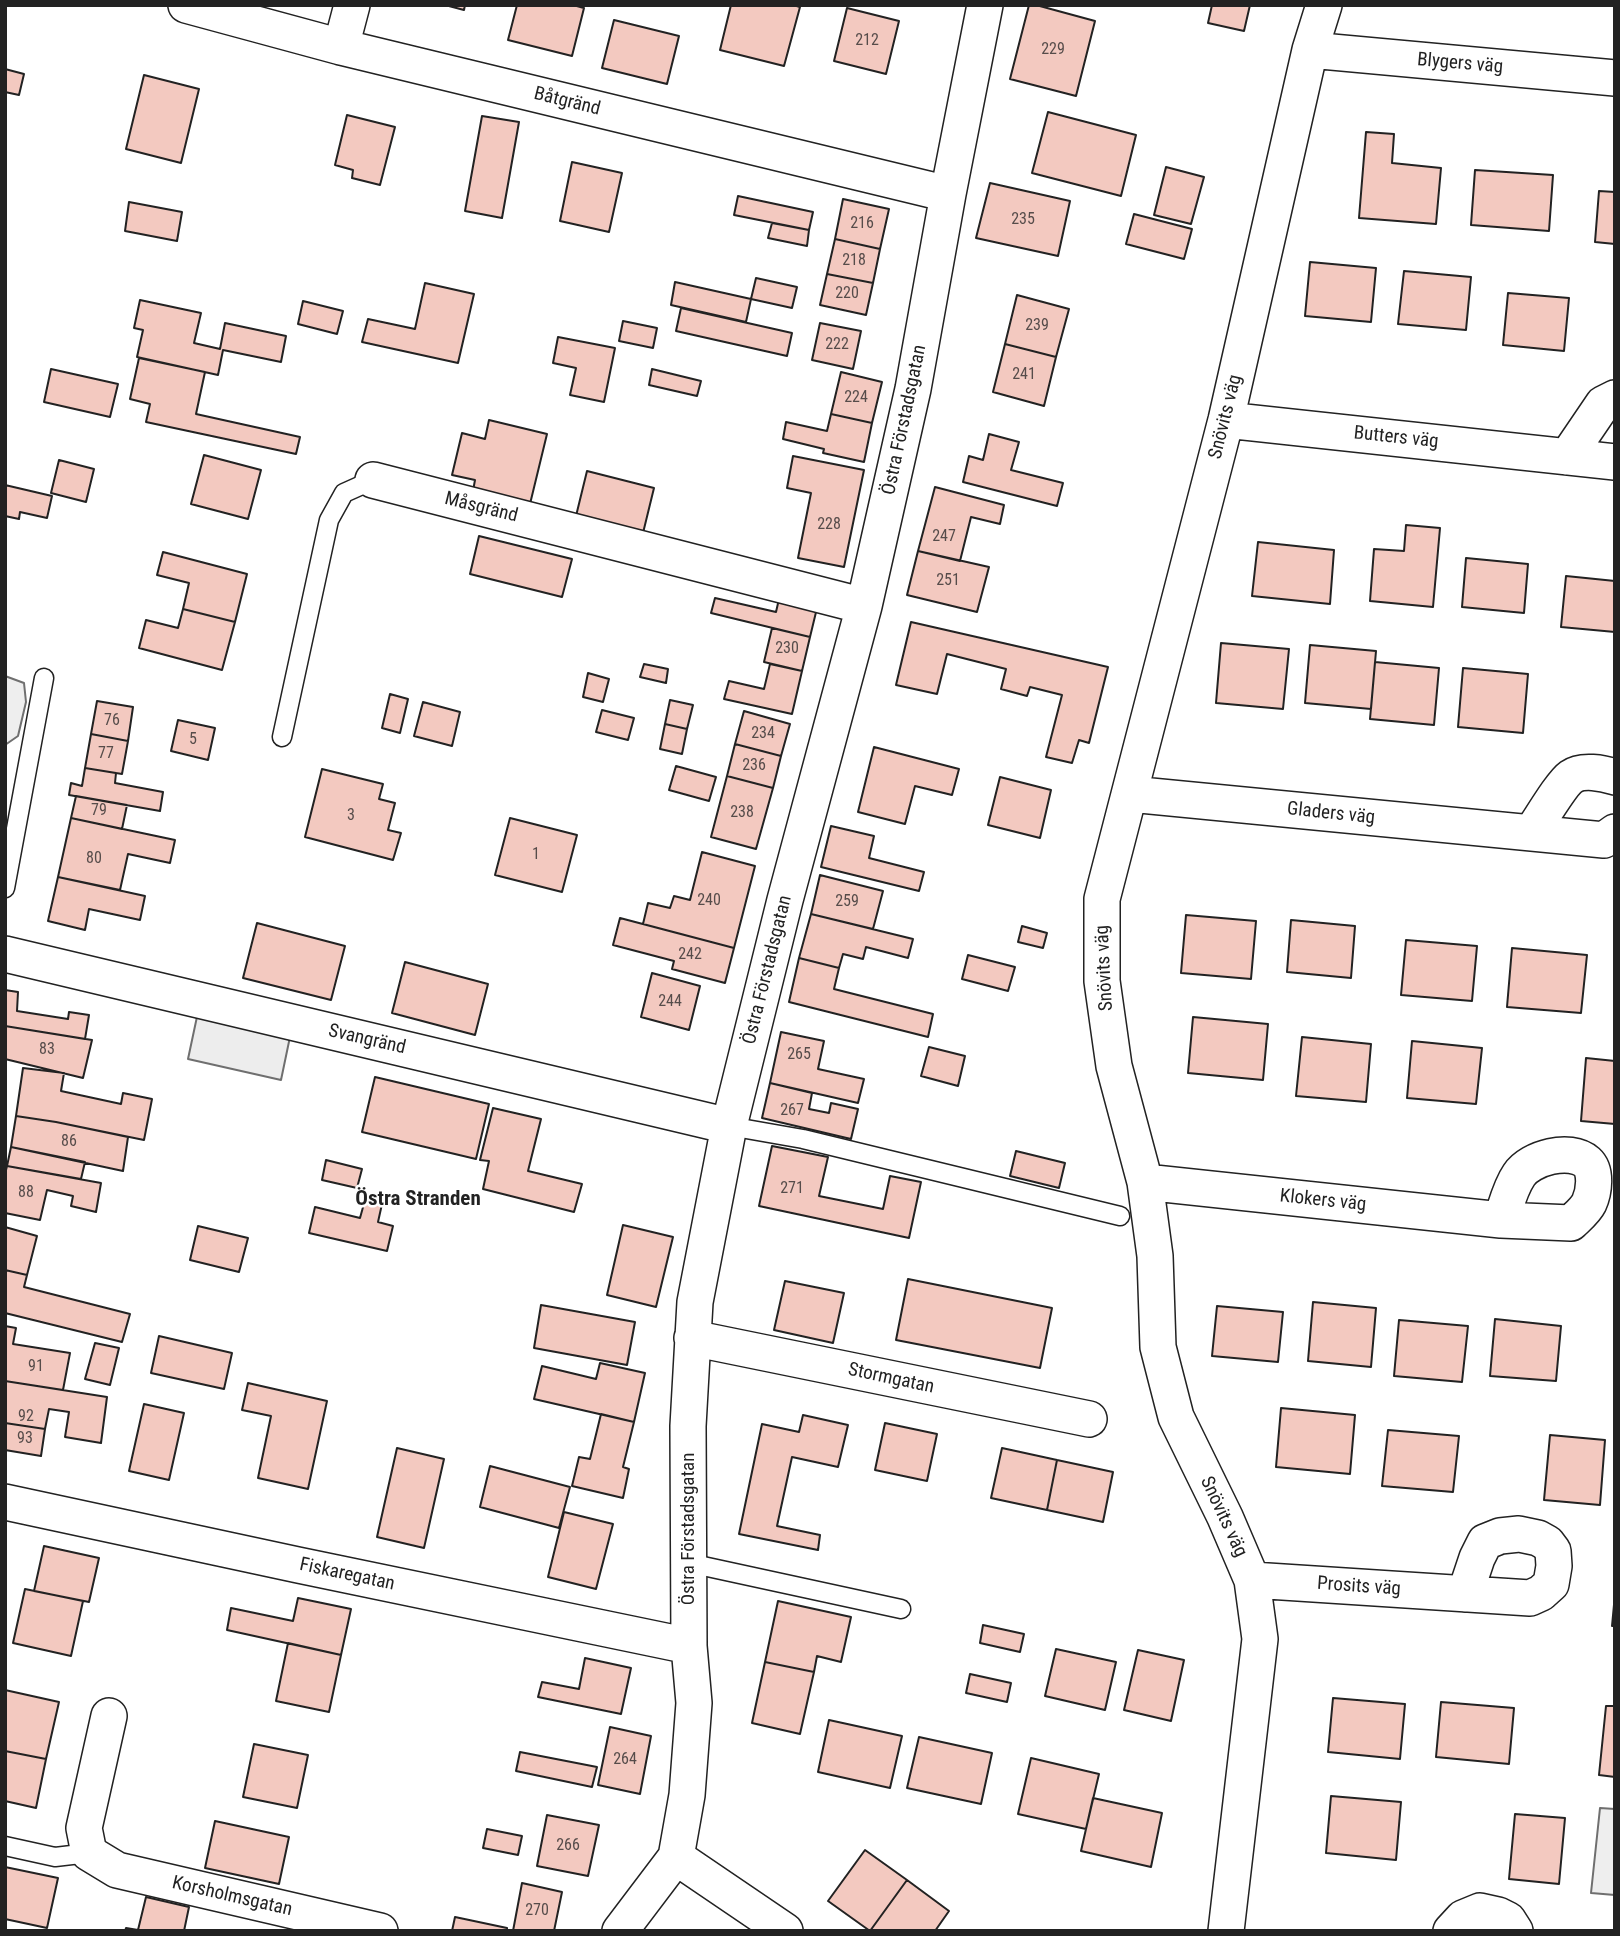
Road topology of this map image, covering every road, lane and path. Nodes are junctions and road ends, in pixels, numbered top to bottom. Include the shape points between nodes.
1 (186, 5) edge
2 (352, 5) edge
3 (985, 5) edge
4 (1324, 5) edge
5 (341, 47) junction
6 (1310, 50) junction
7 (1613, 75) edge
8 (948, 194) junction
9 (1615, 398) edge
10 (1226, 420) junction
11 (1567, 457) junction
12 (1615, 462) edge
13 (373, 480) joint
14 (864, 606) junction
15 (44, 678) dead end
16 (282, 737) dead end
17 (1615, 777) edge
18 (1130, 794) junction
19 (1615, 832) edge
20 (1531, 833) junction
21 (5, 888) edge
22 (5, 954) edge
23 (729, 1126) junction
24 (1146, 1182) junction
25 (1120, 1216) dead end
26 (1500, 1220) dead end
27 (692, 1338) junction
28 (1090, 1419) dead end
29 (5, 1502) edge
30 (689, 1563) junction
31 (1252, 1580) junction
32 (1465, 1594) dead end
33 (901, 1609) dead end
34 (689, 1646) junction
35 (110, 1716) dead end
36 (5, 1846) edge
37 (89, 1853) junction
38 (676, 1857) junction
39 (380, 1931) edge
40 (620, 1931) edge
41 (785, 1931) edge
42 (1226, 1931) edge
43 (1451, 1931) edge
44 (1515, 1931) edge

1 - 5 street, Båtgränd
2 - 5 street
3 - 8 street, Östra Förstadsgatan
4 - 6 street, Snövits väg
5 - 8 street, Båtgränd
6 - 7 street, Blygers väg
6 - 10 street, Snövits väg
8 - 14 street, Östra Förstadsgatan via 913,389
9 - 11 street via 1603,404
10 - 11 street, Butters väg
10 - 18 street, Snövits väg
11 - 12 street, Butters väg
13 - 14 street, Måsgränd
13 - 16 lane, Måsgränd via 344,493 329,520
14 - 23 street, Östra Förstadsgatan
15 - 21 lane
17 - 20 street via 1582,773 1571,777
18 - 20 street, Gladers väg
18 - 24 street, Snövits väg via 1102,900 1102,981 1114,1066
19 - 20 street, Gladers väg via 1604,840
22 - 23 street, Svangränd
23 - 25 lane via 803,1139
23 - 27 street, Östra Förstadsgatan
24 - 26 street, Klokers väg
24 - 31 street, Snövits väg via 1155,1256 1158,1347 1176,1417
27 - 28 street, Stormgatan
27 - 30 street, Östra Förstadsgatan
29 - 34 street, Fiskaregatan
30 - 33 lane
30 - 34 street, Östra Förstadsgatan
31 - 32 street, Prosits väg
31 - 42 street, Snövits väg via 1260,1639
34 - 38 street, Östra Förstadsgatan via 694,1703 687,1795
35 - 37 street via 85,1828
36 - 37 lane via 55,1857
37 - 39 street, Korsholmsgatan via 117,1870
38 - 40 street, Östra Förstadsgatan
38 - 41 street
43 - 44 street via 1463,1917 1480,1912 1508,1920

